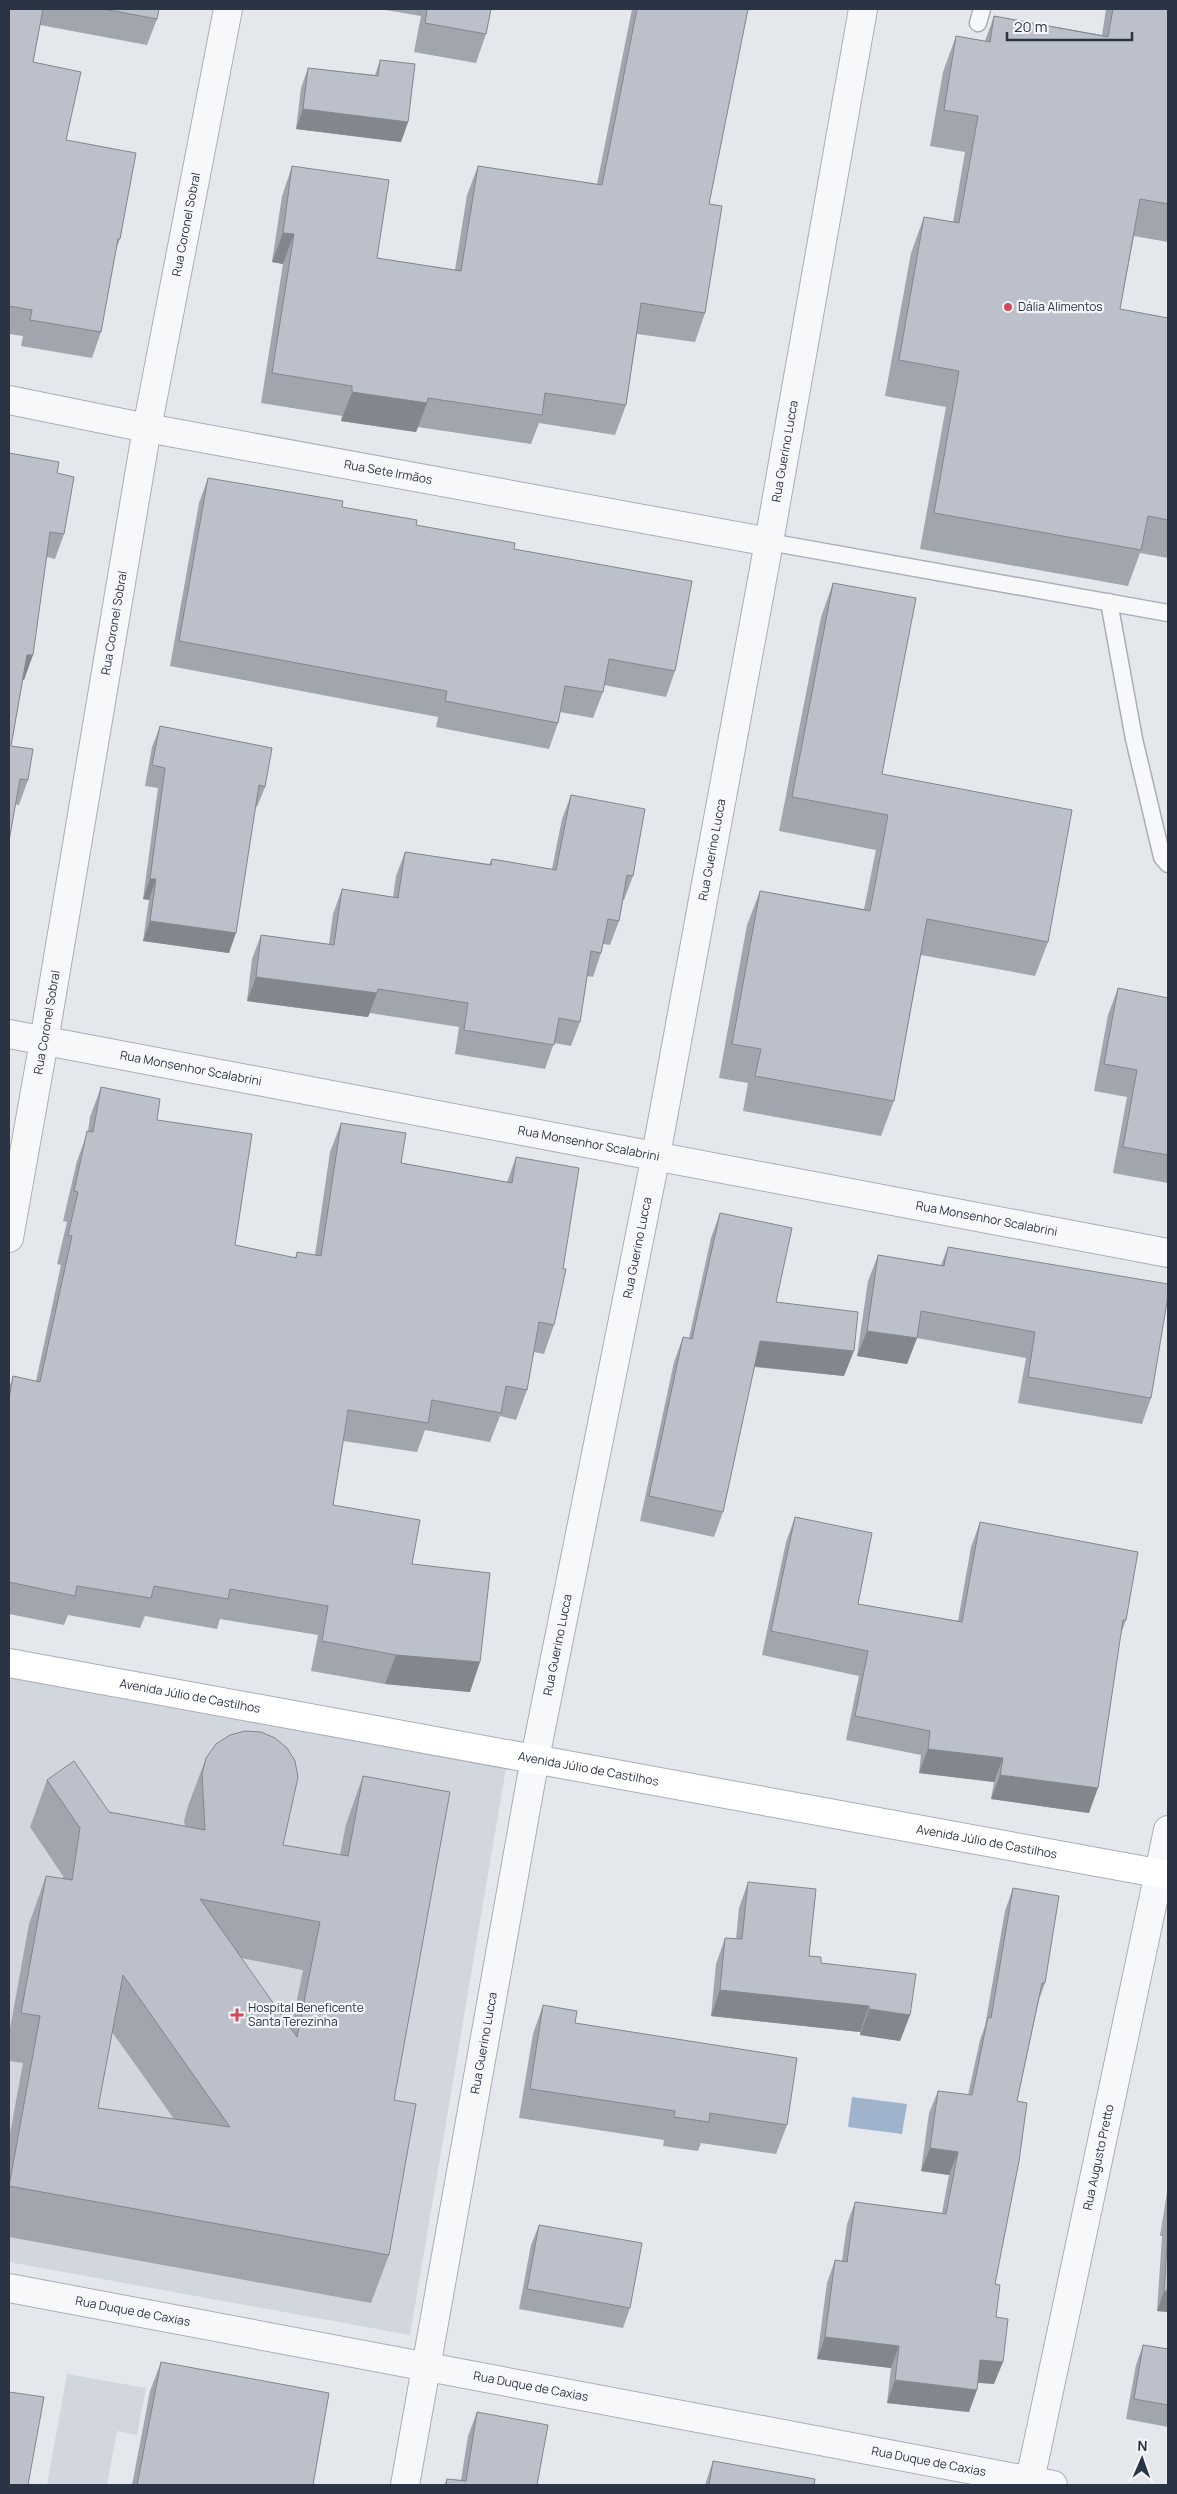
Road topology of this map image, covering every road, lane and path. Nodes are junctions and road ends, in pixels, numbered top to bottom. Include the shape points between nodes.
1 (228, 9) edge
2 (863, 9) edge
3 (9, 400) edge
4 (147, 428) junction
5 (769, 542) junction
6 (1109, 602) junction
7 (1168, 613) edge
8 (1168, 864) edge
9 (9, 1034) edge
10 (44, 1041) junction
11 (656, 1155) junction
12 (9, 1238) edge
13 (1168, 1253) edge
14 (9, 1663) edge
15 (535, 1758) junction
16 (1168, 1830) edge
17 (1164, 1874) edge
18 (9, 2288) edge
19 (426, 2365) junction
20 (1037, 2484) edge
21 (405, 2485) edge

1 - 4 street, Rua Coronel Sobral
2 - 5 street, Rua Guerino Lucca
3 - 4 street, Rua Sete Irmãos
4 - 5 street, Rua Sete Irmãos
4 - 10 street, Rua Coronel Sobral
5 - 6 lane
5 - 11 street, Rua Guerino Lucca
6 - 7 lane
6 - 8 lane via 1134,739 1162,857
9 - 10 street, Rua Monsenhor Scalabrini
10 - 11 street, Rua Monsenhor Scalabrini
10 - 12 street, Rua Coronel Sobral
11 - 13 street, Rua Monsenhor Scalabrini
11 - 15 street, Rua Guerino Lucca
14 - 15 street, Avenida Júlio de Castilhos
15 - 17 street, Avenida Júlio de Castilhos
15 - 19 street, Rua Guerino Lucca
16 - 17 street, Rua Augusto Pretto
17 - 20 street, Rua Augusto Pretto
18 - 19 street, Rua Duque de Caxias
19 - 20 street, Rua Duque de Caxias
19 - 21 street, Rua Guerino Lucca

